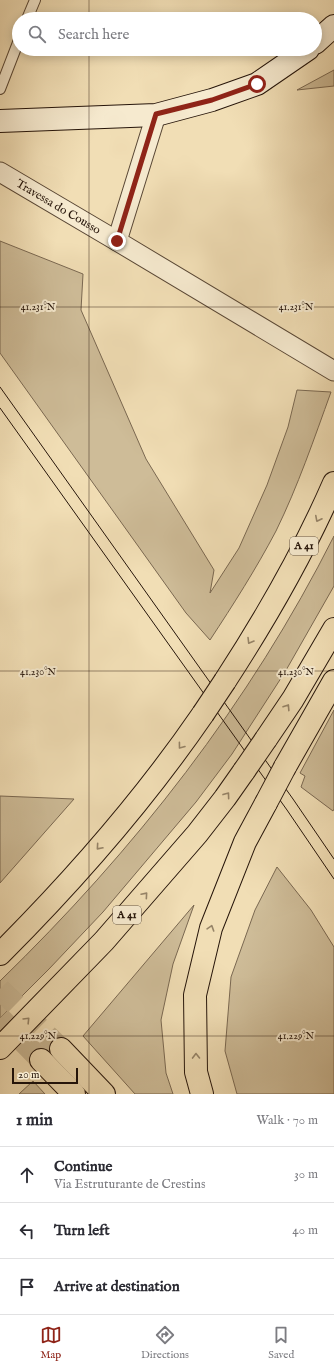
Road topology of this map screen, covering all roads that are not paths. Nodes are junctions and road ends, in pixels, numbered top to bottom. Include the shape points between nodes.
1 (35, 0) edge
2 (30, 12) edge
3 (334, 26) edge
4 (322, 37) edge
5 (13, 56) edge
6 (298, 56) edge
7 (0, 89) edge
8 (156, 114) junction
9 (0, 121) edge
10 (0, 172) edge
11 (117, 241) junction
12 (334, 371) edge
13 (334, 483) edge
14 (334, 629) edge
15 (334, 681) edge
16 (0, 954) edge
17 (0, 1048) edge
18 (60, 1049) tunnel mouth
19 (41, 1060) tunnel mouth
20 (74, 1094) edge
21 (104, 1094) edge
22 (202, 1094) edge

1 - 2 lane
3 - 4 main road
5 - 7 lane
6 - 8 main road via 257,84 212,100
8 - 9 main road
8 - 11 street
10 - 11 street, Travessa do Cousso
11 - 12 street, Travessa do Cousso
13 -> 16 highway, A 41, bridge via 270,608 203,714 136,804 54,898
17 -> 14 highway, A 41, bridge via 104,941 197,834 293,699
22 -> 15 highway, bridge via 196,1072 195,995 211,928 245,842
18 - 21 highway
19 - 20 highway

